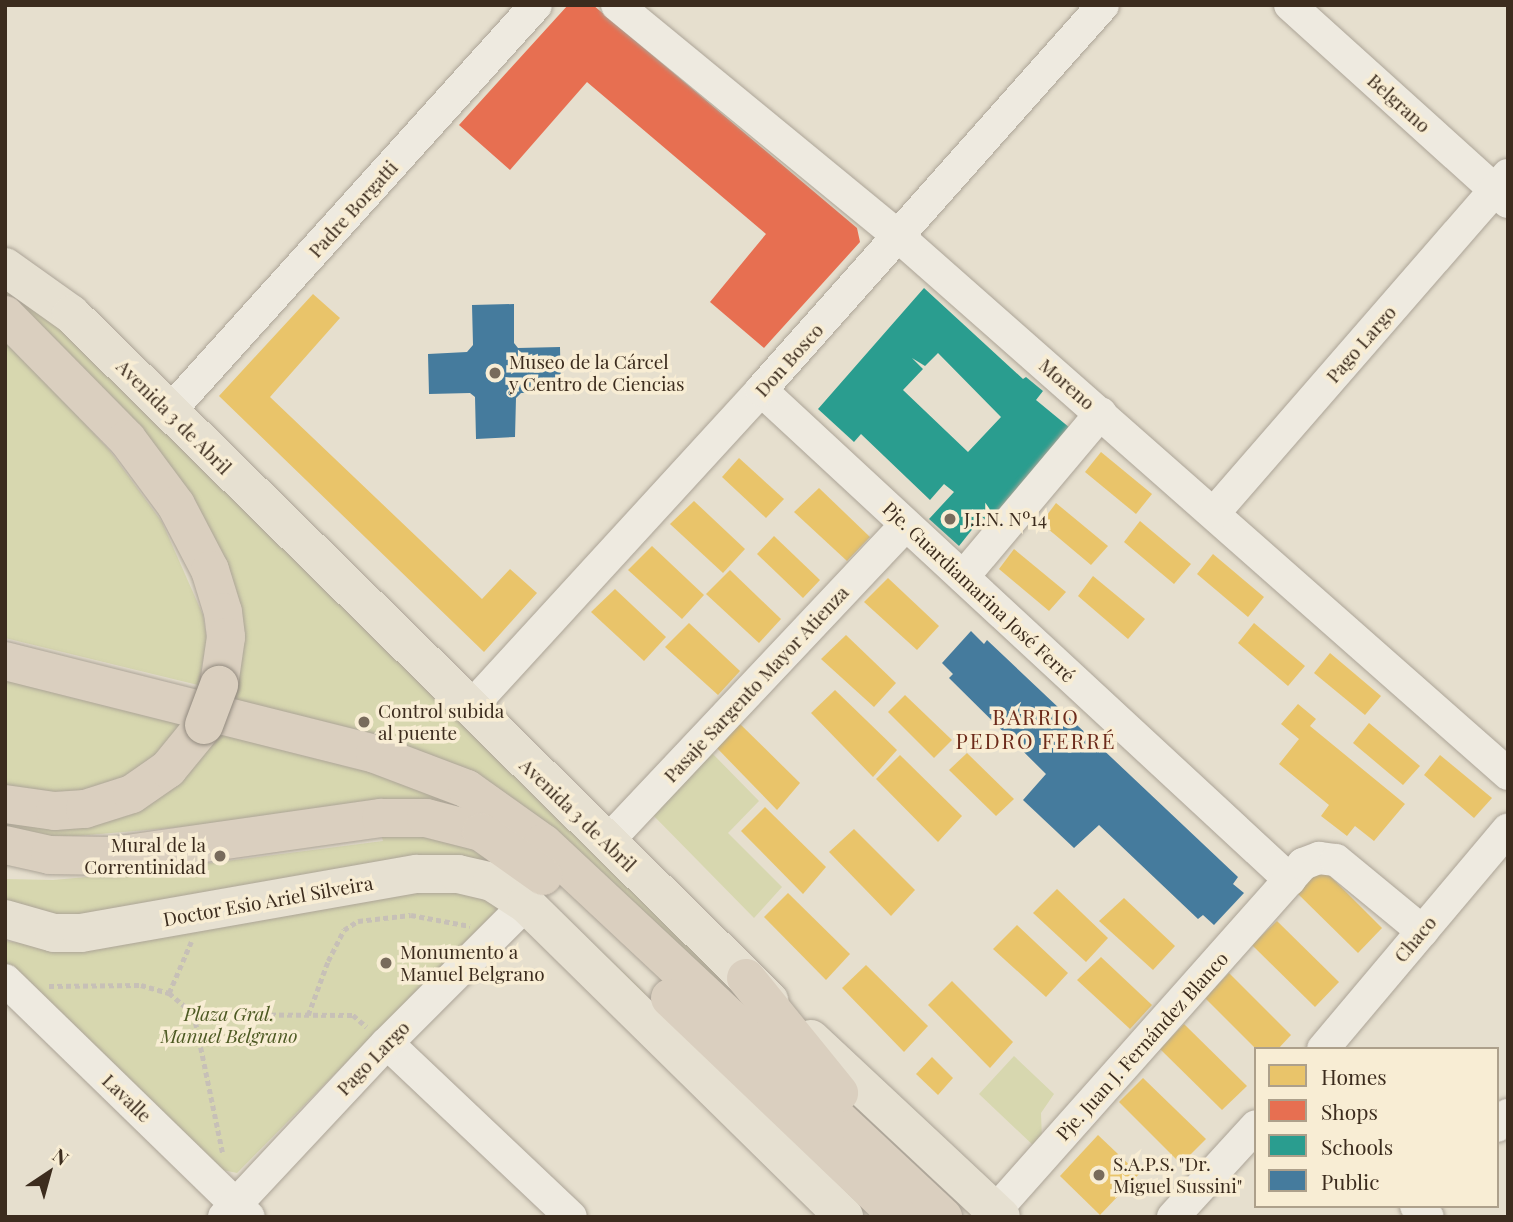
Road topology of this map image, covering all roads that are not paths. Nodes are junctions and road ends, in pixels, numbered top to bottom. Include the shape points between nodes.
1 (536, 5) edge
2 (617, 5) edge
3 (1103, 5) edge
4 (1290, 5) edge
5 (1503, 189) edge
6 (899, 237) junction
7 (5, 267) edge
8 (5, 315) edge
9 (761, 390) junction
10 (169, 412) junction
11 (1101, 413) junction
12 (1214, 513) junction
13 (906, 525) junction
14 (963, 577) junction
15 (5, 661) edge
16 (469, 709) junction
17 (1508, 774) edge
18 (5, 804) edge
19 (1508, 829) edge
20 (606, 844) junction
21 (5, 845) edge
22 (1290, 880) junction
23 (526, 904) junction
24 (5, 919) edge
25 (1422, 931) junction
26 (648, 977) junction
27 (746, 978) joint
28 (13, 987) edge
29 (387, 1043) junction
30 (1324, 1047) edge
31 (1254, 1128) edge
32 (236, 1212) edge
33 (985, 1215) edge
34 (571, 1217) edge
35 (844, 1217) edge
36 (861, 1217) edge
37 (899, 1217) edge
38 (943, 1217) edge
39 (1173, 1217) edge

1 - 10 street, Padre Borgatti
2 - 6 street, Moreno
3 - 6 street, Don Bosco
4 - 5 street, Belgrano
5 - 12 street, Pago Largo
6 - 9 street, Don Bosco
6 - 11 street, Moreno
7 - 10 main road, Avenida 3 de Abril via 71,314
8 - 18 highway, bridge via 127,439 176,505 210,569 226,637 219,685 204,725 168,769 132,794 107,804 65,810
9 - 13 street, Pje. Guardiamarina José Ferré
9 - 16 street, Don Bosco
10 - 16 main road, Avenida 3 de Abril
11 - 12 street, Moreno
11 - 14 street
12 - 17 street, Moreno
13 - 14 street, Pje. Guardiamarina José Ferré
13 - 20 street, Pasaje Sargento Mayor Atienza
14 - 22 street, Pje. Guardiamarina José Ferré
15 - 38 highway via 375,754 467,789 543,843
16 - 20 main road, Avenida 3 de Abril
19 - 25 street, Chaco
20 - 27 main road, Avenida 3 de Abril
21 - 26 highway via 50,855 113,856 381,818 450,822 481,832 516,853
22 - 25 street via 1304,864 1319,858 1336,860
22 - 33 street, Pje. Juan J. Fernández Blanco
23 - 24 main road, Doctor Esio Ariel Silveira via 492,882 440,873 81,933 54,933
23 - 29 street, Pago Largo
23 - 35 main road
25 - 30 street, Chaco
26 - 36 highway via 708,1054
26 - 37 highway
27 - 33 highway via 849,1105
28 - 32 street, Lavalle
29 - 32 street, Pago Largo
29 - 34 street
31 - 39 street

